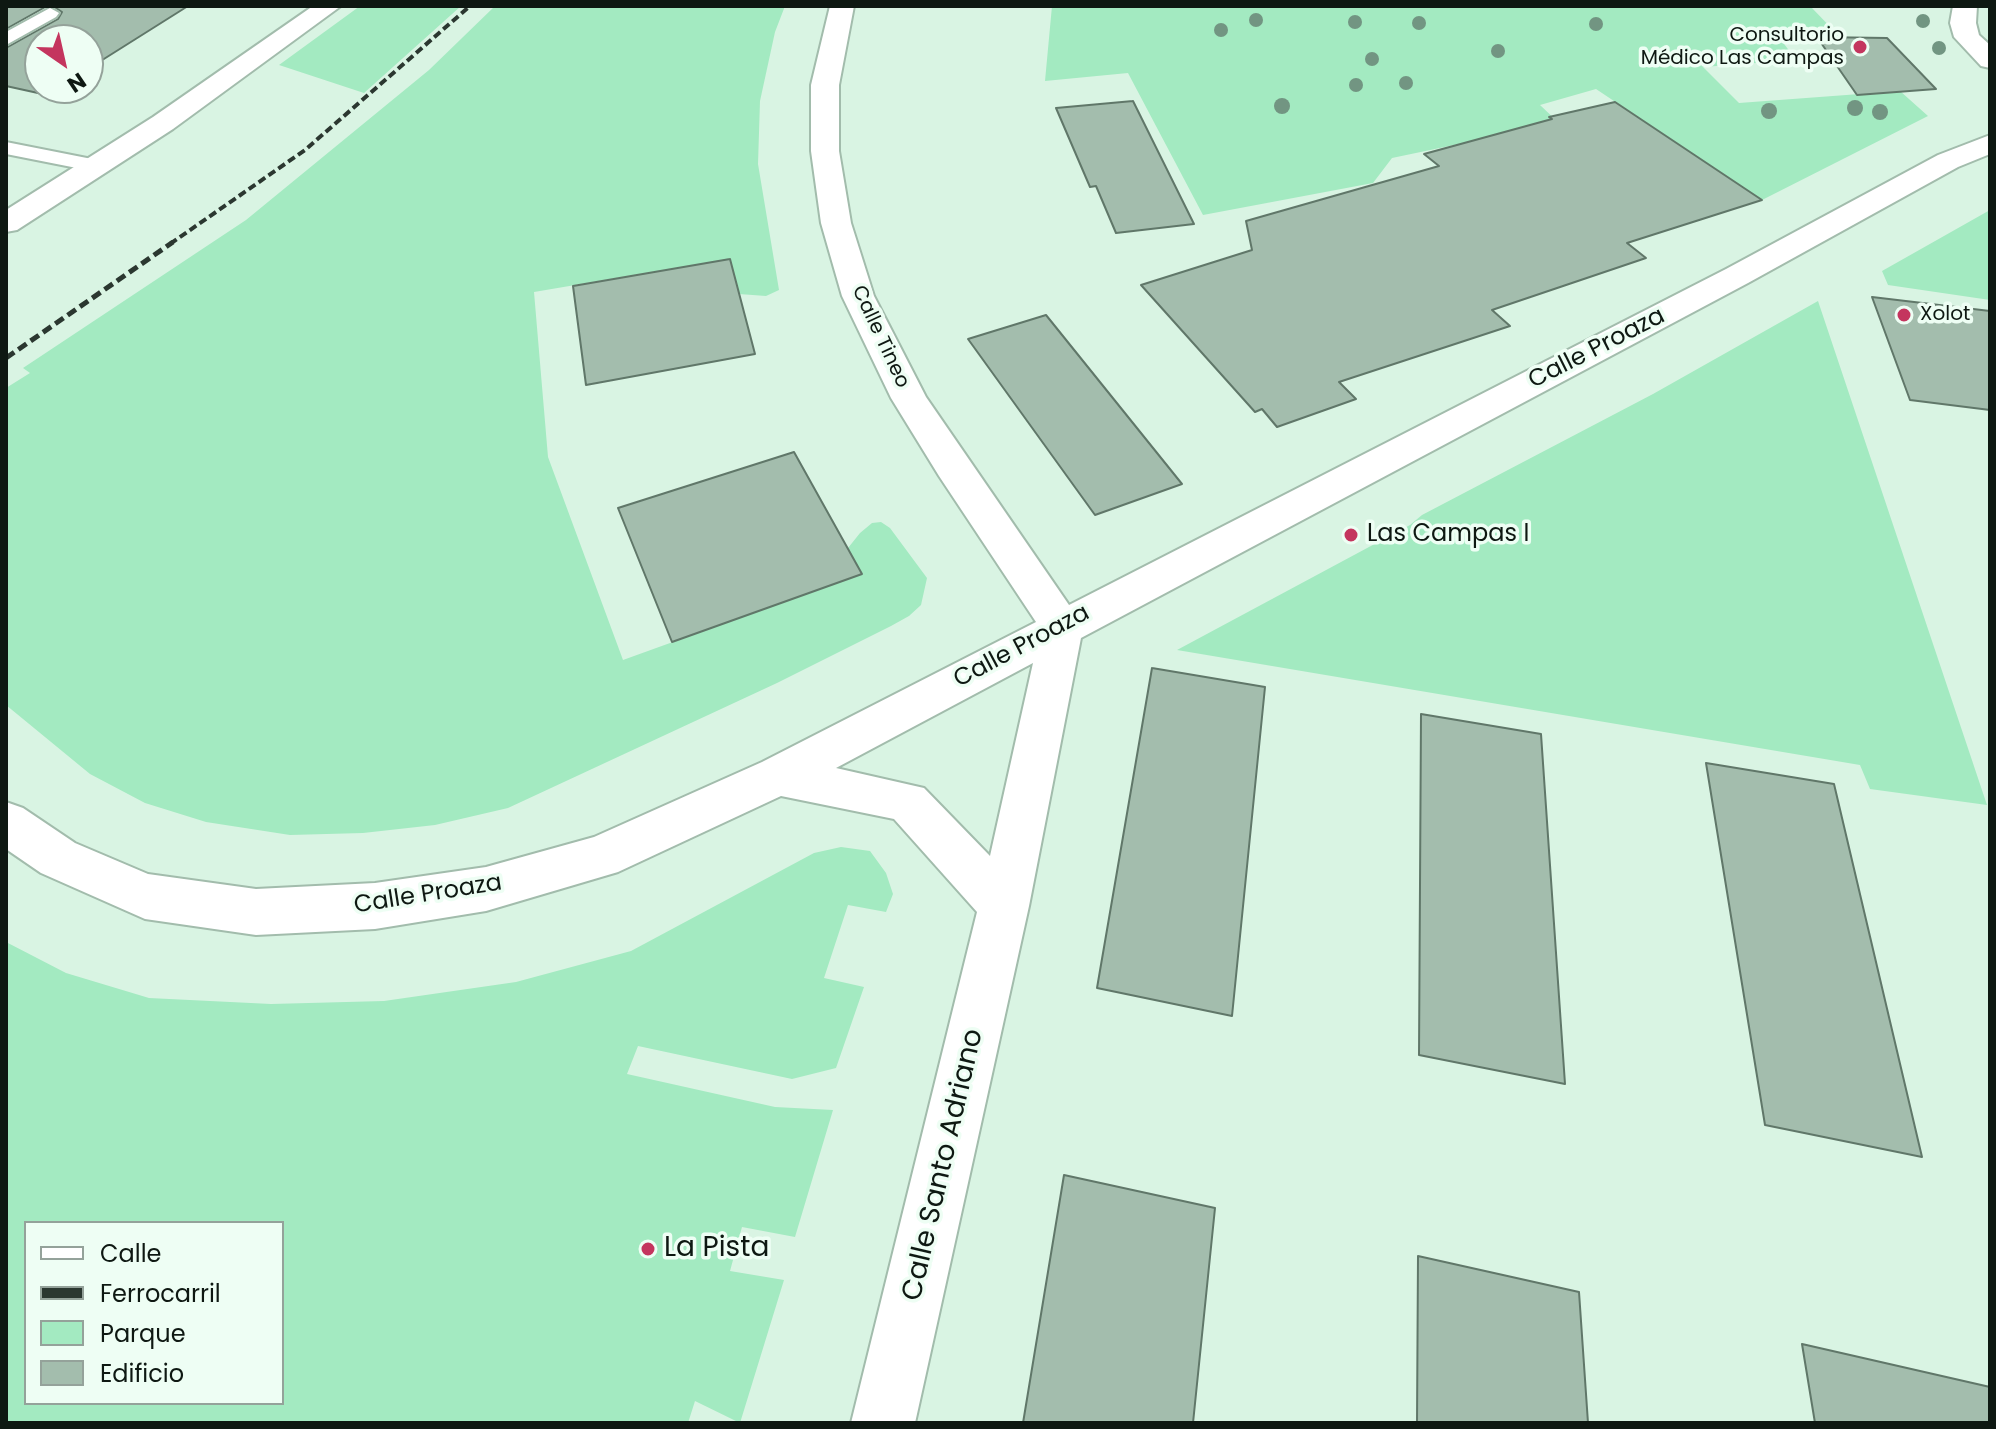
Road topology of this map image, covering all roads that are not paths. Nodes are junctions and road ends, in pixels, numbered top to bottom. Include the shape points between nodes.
1 (329, 6) edge
2 (842, 6) edge
3 (1965, 6) edge
4 (50, 13) dead end
5 (6, 40) edge
6 (1990, 60) edge
7 (1990, 144) edge
8 (6, 148) edge
9 (97, 166) junction
10 (37, 202) junction
11 (6, 214) edge
12 (6, 223) edge
13 (1062, 627) junction
14 (778, 776) junction
15 (6, 823) edge
16 (1004, 906) junction
17 (883, 1423) edge

1 - 9 street
2 - 13 street, Calle Tineo via 825,85 825,151 836,223 858,296 909,398
3 - 6 street via 1967,37
4 - 5 lane
7 - 13 street, Calle Proaza via 1948,161
8 - 9 lane
9 - 10 street
10 - 11 street
10 - 12 street
13 - 14 street, Calle Proaza
13 - 16 street, Calle Santo Adriano
14 - 15 street, Calle Proaza via 601,857 486,889 375,906 256,912 145,896 58,858
14 - 16 street via 908,802
16 - 17 street, Calle Santo Adriano

